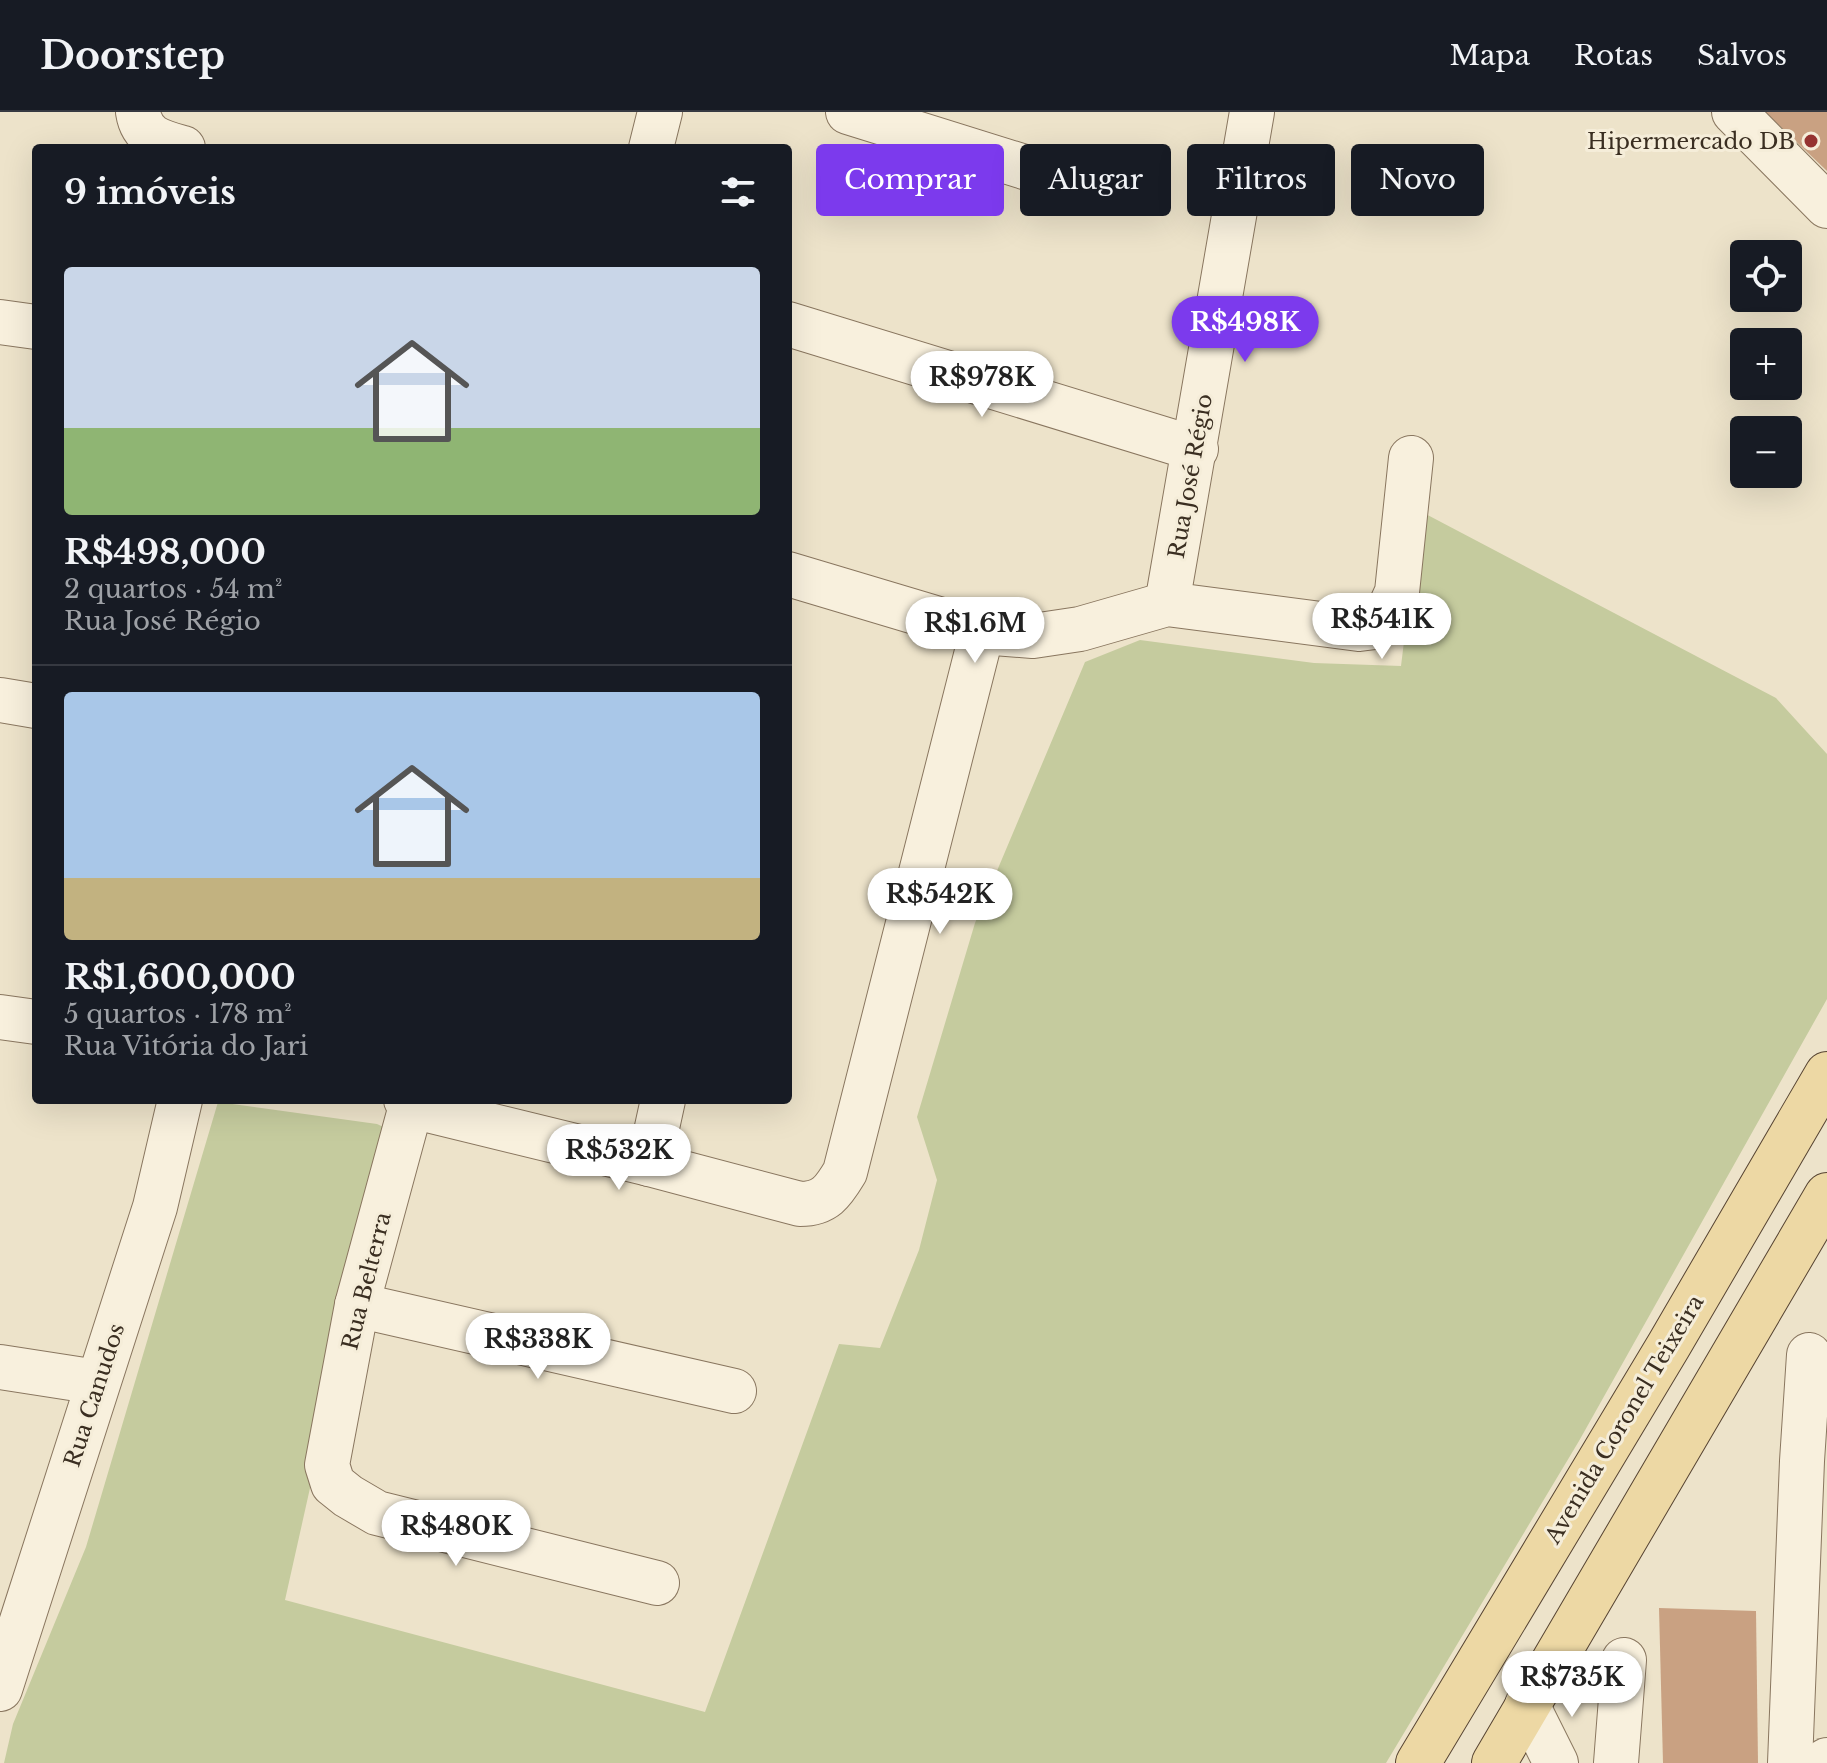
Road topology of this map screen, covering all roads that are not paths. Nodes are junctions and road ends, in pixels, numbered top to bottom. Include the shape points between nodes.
1 (660, 112) edge
2 (848, 112) edge
3 (1252, 112) edge
4 (139, 118) edge
5 (1743, 122) edge
6 (168, 144) edge
7 (652, 144) edge
8 (1020, 166) edge
9 (1827, 176) edge
10 (1827, 206) edge
11 (0, 322) edge
12 (792, 325) edge
13 (32, 326) edge
14 (1196, 449) junction
15 (1411, 458) dead end
16 (792, 580) edge
17 (1167, 604) junction
18 (982, 632) junction
19 (0, 700) edge
20 (32, 705) edge
21 (0, 1017) edge
22 (32, 1021) edge
23 (1827, 1074) edge
24 (179, 1104) edge
25 (408, 1104) edge
26 (412, 1104) edge
27 (662, 1104) edge
28 (649, 1164) junction
29 (1817, 1212) edge
30 (357, 1305) junction
31 (1669, 1345) junction
32 (1809, 1355) dead end
33 (0, 1367) edge
34 (97, 1382) junction
35 (734, 1391) dead end
36 (657, 1583) dead end
37 (1624, 1660) dead end
38 (0, 1689) edge
39 (1527, 1705) junction
40 (1418, 1763) edge
41 (1494, 1763) edge
42 (1556, 1763) edge
43 (1616, 1763) edge
44 (1790, 1763) edge

1 - 7 street
2 - 8 street
3 - 14 street, Rua José Régio
4 - 6 street via 153,140
5 - 9 street via 1785,139
5 - 10 street
11 - 13 street
12 - 14 street
14 - 17 street, Rua José Régio
15 - 17 street via 1397,592 1375,627
16 - 18 street
17 - 18 street via 1080,629 1033,636
18 - 28 street via 845,1172 834,1191 825,1200 800,1204
19 - 20 street
21 - 22 street
23 - 31 main road, Avenida Coronel Teixeira
24 - 34 street, Rua Canudos via 155,1207
25 - 30 street, Rua Belterra
26 - 28 street
27 - 28 street
29 - 31 main road
29 - 39 main road
30 - 35 street
30 - 36 street, Rua Belterra via 327,1465 333,1484 377,1513
31 - 40 main road, Avenida Coronel Teixeira
32 - 44 street
33 - 34 street
34 - 38 street, Rua Canudos
37 - 43 street
39 - 41 main road
39 - 42 street

